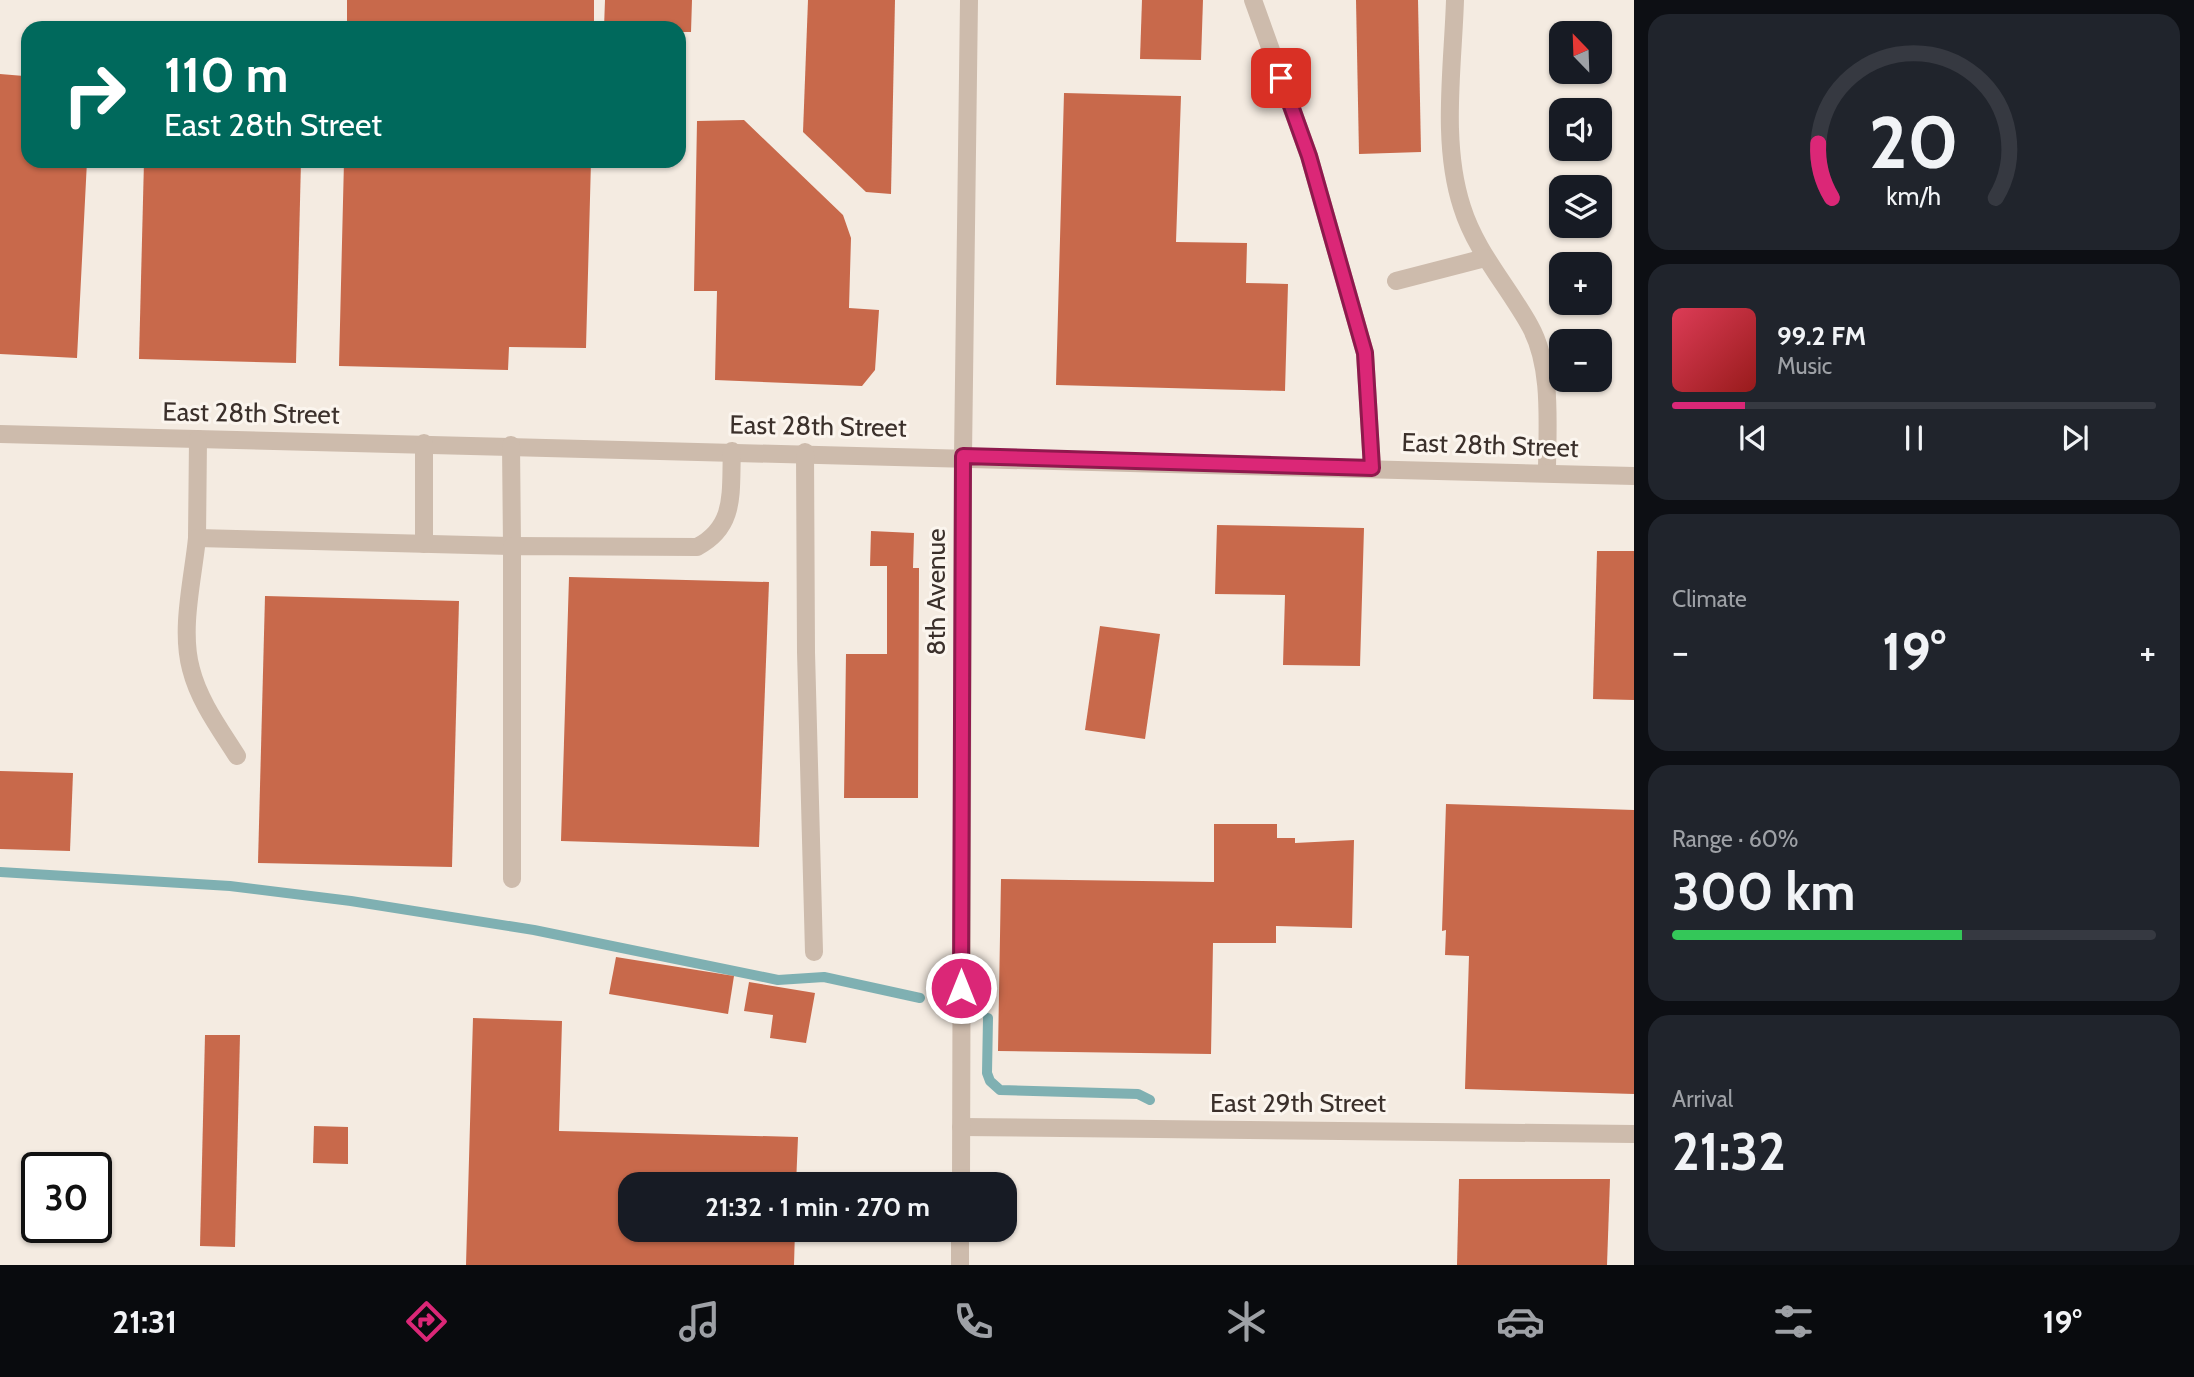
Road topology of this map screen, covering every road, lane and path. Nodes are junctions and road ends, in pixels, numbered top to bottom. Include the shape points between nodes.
1 (969, 0) edge
2 (1253, 0) edge
3 (1455, 0) edge
4 (1485, 258) junction
5 (1396, 281) dead end
6 (0, 434) edge
7 (198, 439) junction
8 (424, 443) junction
9 (512, 445) junction
10 (732, 451) junction
11 (805, 452) junction
12 (963, 456) junction
13 (1372, 468) junction
14 (1547, 473) junction
15 (1634, 476) edge
16 (197, 538) junction
17 (424, 544) junction
18 (512, 546) junction
19 (237, 756) dead end
20 (512, 879) dead end
21 (814, 952) dead end
22 (961, 1127) junction
23 (1634, 1134) edge
24 (961, 1172) edge
25 (960, 1242) edge
26 (960, 1265) edge

1 - 12 street, 8th Avenue
2 - 13 street via 1309,156 1365,353
3 - 4 street via 1451,144 1462,206
4 - 5 street
4 - 14 street via 1532,328 1547,385
6 - 7 street, East 28th Street
7 - 8 street, East 28th Street
7 - 16 street
8 - 9 street, East 28th Street
8 - 17 street
9 - 10 street, East 28th Street
9 - 18 street
10 - 11 street, East 28th Street
10 - 18 street via 724,524 713,538 696,547
11 - 12 street, East 28th Street
11 - 21 street
12 - 13 street, East 28th Street
12 - 22 street, 8th Avenue
13 - 14 street, East 28th Street
14 - 15 street, East 28th Street
16 - 17 street
16 - 19 street via 188,636 190,669 206,706
17 - 18 street
18 - 20 street
22 - 23 street, East 29th Street
22 - 24 street, 8th Avenue
25 - 26 street

